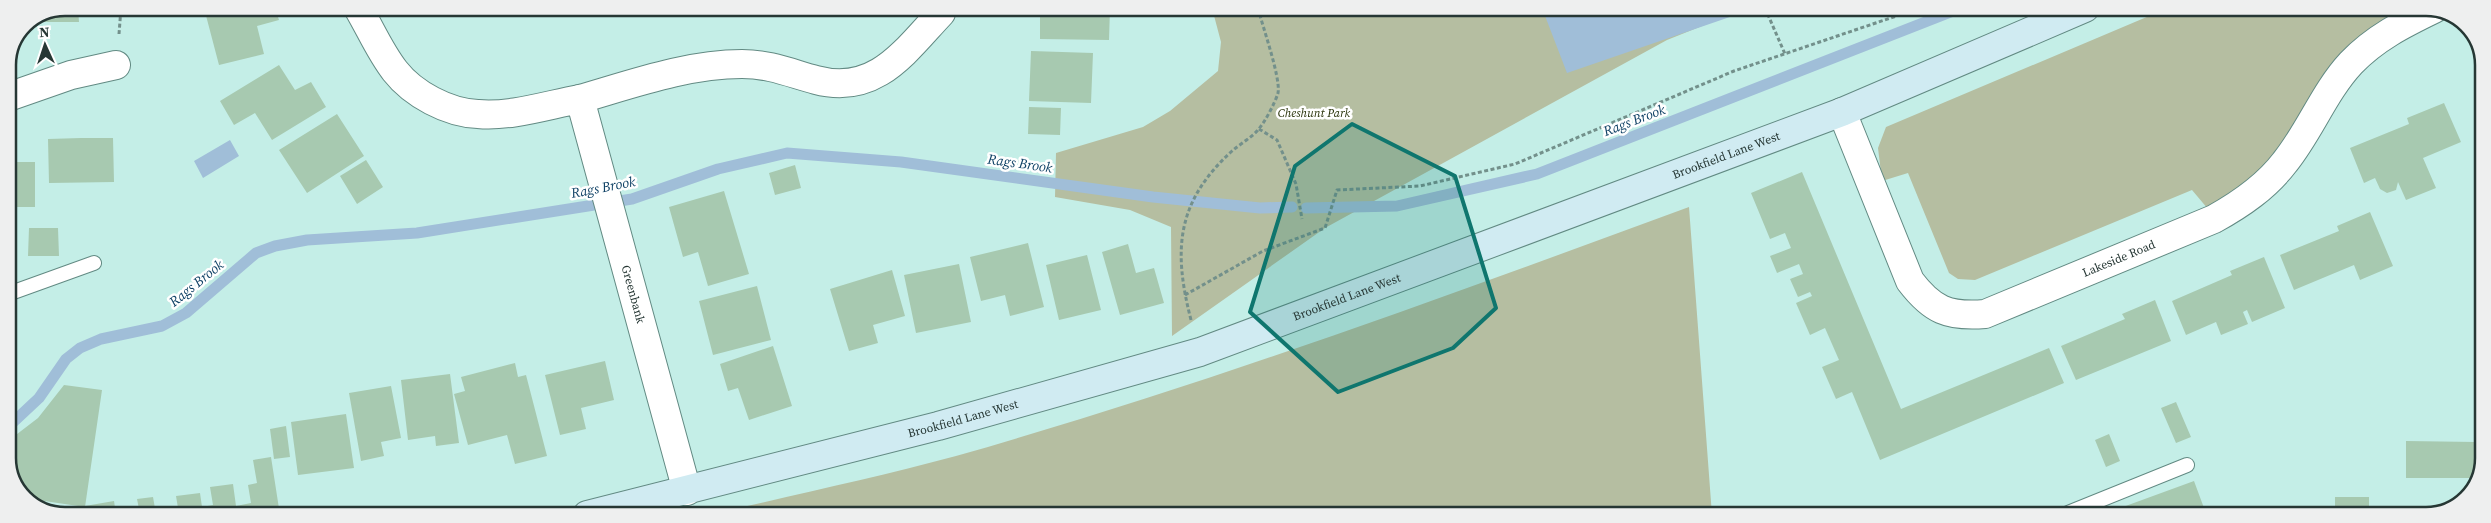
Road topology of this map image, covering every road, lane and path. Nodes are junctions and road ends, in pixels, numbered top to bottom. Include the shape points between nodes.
1 (363, 16) edge
2 (938, 16) edge
3 (1260, 16) edge
4 (1768, 16) edge
5 (1901, 16) edge
6 (2066, 16) edge
7 (2418, 16) edge
8 (1785, 54) junction
9 (116, 65) dead end
10 (16, 94) edge
11 (580, 99) junction
12 (1842, 112) junction
13 (1259, 129) junction
14 (1302, 219) dead end
15 (94, 263) dead end
16 (16, 291) edge
17 (1185, 295) junction
18 (1200, 352) junction
19 (2186, 465) dead end
20 (686, 490) junction
21 (619, 507) edge
22 (2083, 507) edge

1 - 11 street via 395,71 410,86 436,102 476,114 503,114
2 - 11 street via 896,61 880,74 861,81 825,82 776,67 743,64 706,66
3 - 13 path via 1278,92
4 - 8 path
5 - 8 path
6 - 12 main road, Brookfield Lane West
7 - 12 street, Lakeside Road via 2394,28 2351,63 2334,84 2286,162 2240,204 2214,219 1984,314 1965,316 1934,307 1910,281
8 - 17 path via 1734,71 1515,164 1420,186 1338,190 1324,228 1263,252
9 - 10 street via 71,75
11 - 20 street, Greenbank
12 - 18 main road, Brookfield Lane West
13 - 14 path via 1277,140 1296,184
13 - 17 path via 1231,152 1205,180 1187,212 1180,245
15 - 16 lane
17 - 18 path
18 - 20 main road, Brookfield Lane West via 938,426
19 - 22 lane
20 - 21 main road, Brookfield Lane West

